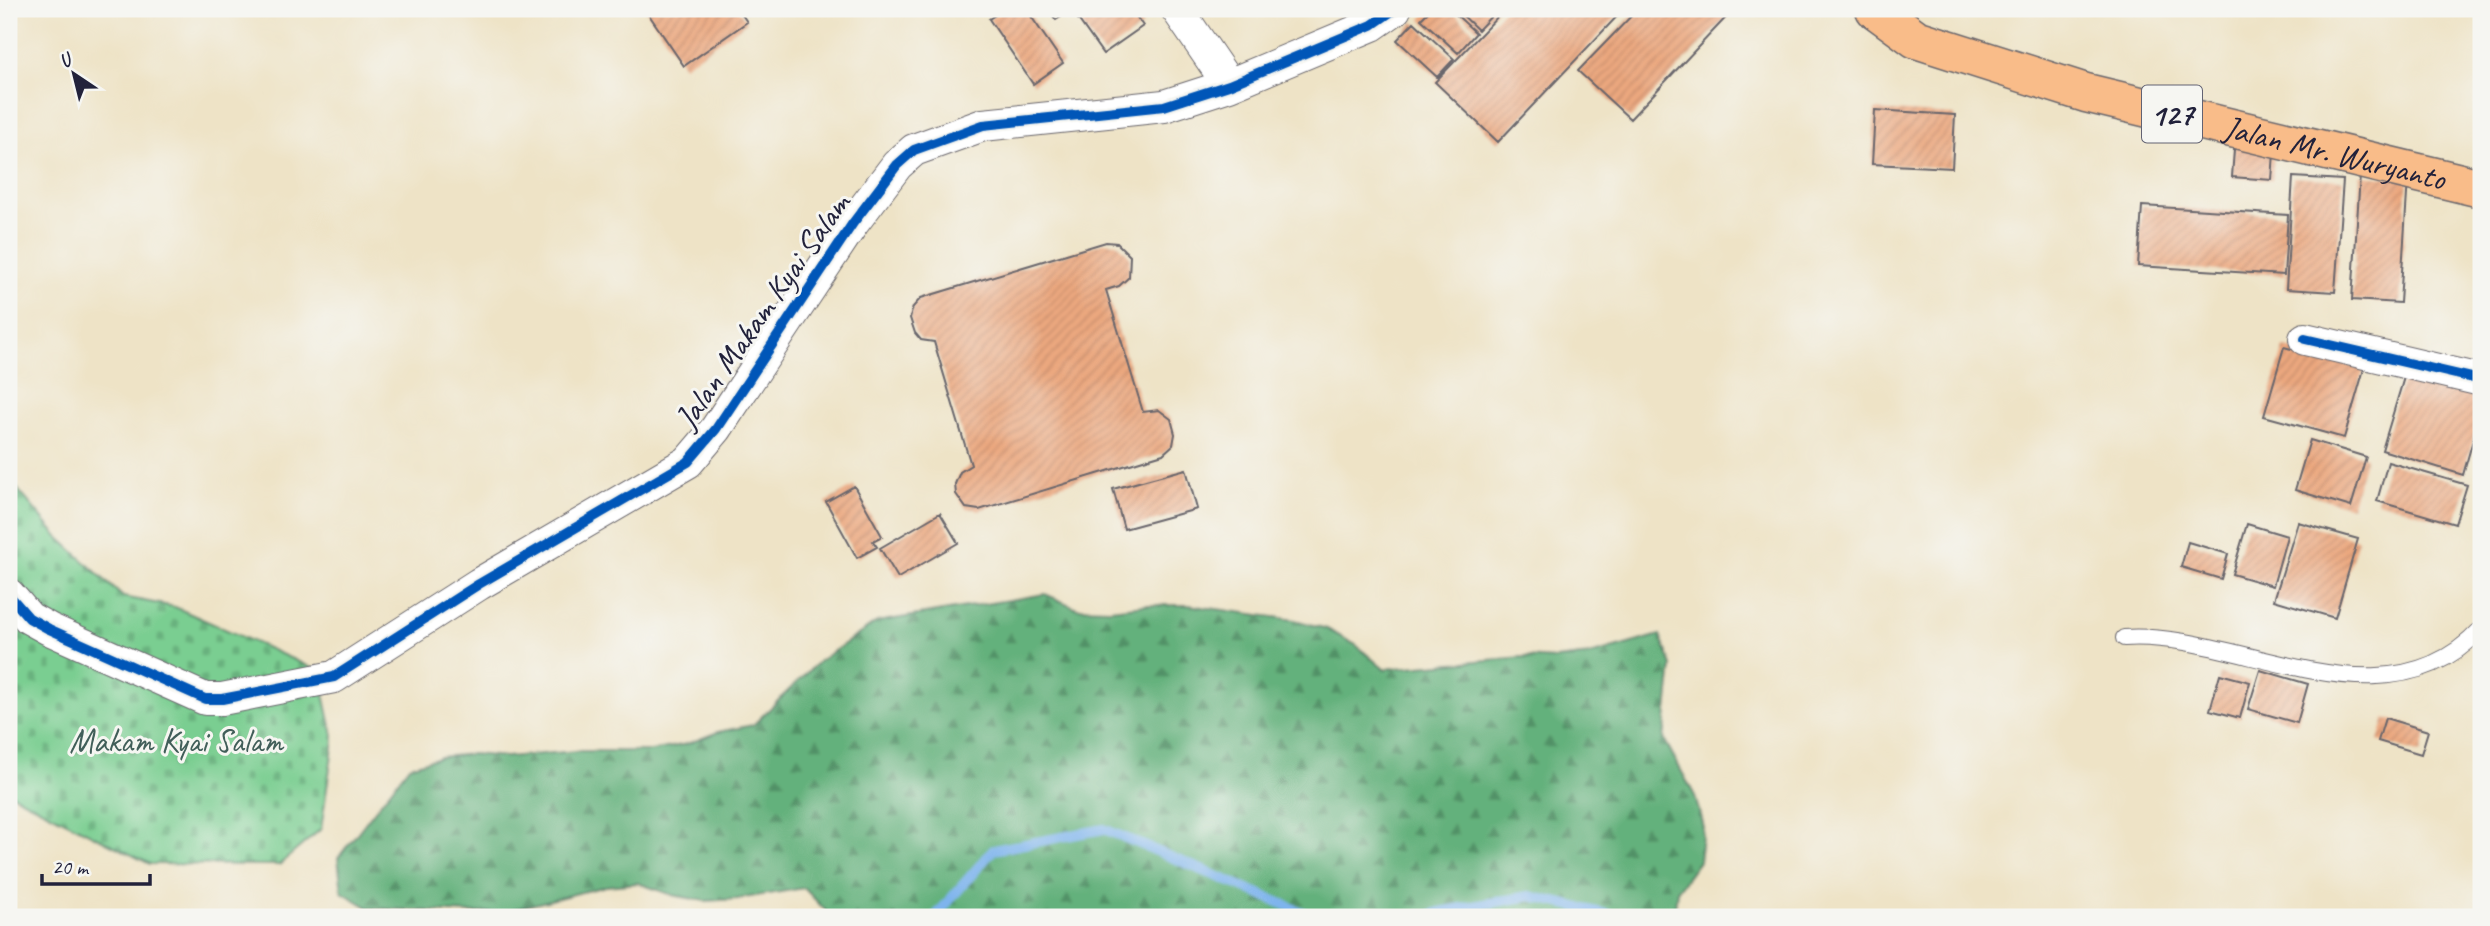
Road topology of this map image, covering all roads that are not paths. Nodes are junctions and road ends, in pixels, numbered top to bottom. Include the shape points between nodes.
1 (1177, 9) edge
2 (1395, 9) edge
3 (1875, 9) edge
4 (1229, 85) junction
5 (2481, 188) edge
6 (2305, 339) dead end
7 (2481, 380) edge
8 (9, 595) edge
9 (2481, 629) edge
10 (2124, 638) dead end

1 - 4 street
2 - 4 street, Jalan Makam Kyai Salam via 1372,25
3 - 5 main road, Jalan Mr. Wuryanto / 127 via 1916,39 2087,93
4 - 8 street, Jalan Makam Kyai Salam via 1164,106 982,125 914,149 853,223 716,429 688,461 479,584 334,677 205,699 49,629 29,618
6 - 7 street
9 - 10 lane via 2449,656 2417,670 2374,677 2271,663 2163,638

